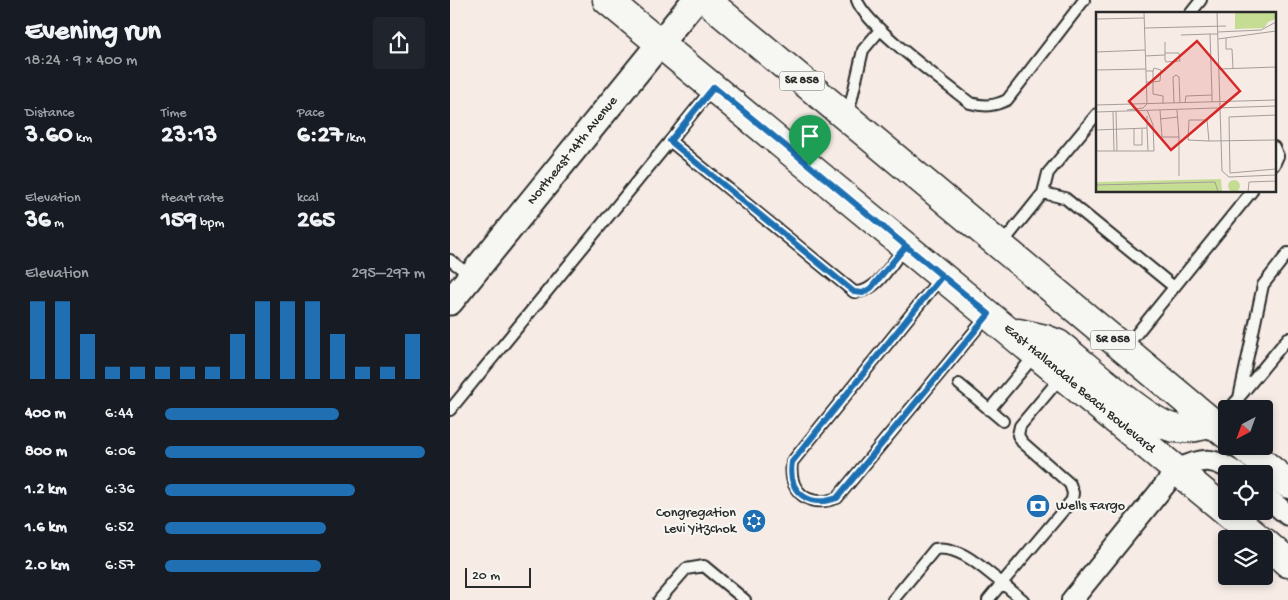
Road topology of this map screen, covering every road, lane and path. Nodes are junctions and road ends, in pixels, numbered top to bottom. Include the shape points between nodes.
1 (607, 0) edge
2 (695, 0) edge
3 (706, 0) edge
4 (857, 0) edge
5 (1084, 0) edge
6 (1201, 0) edge
7 (1192, 12) edge
8 (880, 30) junction
9 (660, 43) junction
10 (714, 87) junction
11 (1096, 115) edge
12 (847, 119) junction
13 (670, 141) junction
14 (1251, 192) edge
15 (1043, 193) junction
16 (906, 246) junction
17 (1001, 246) junction
18 (1288, 253) edge
19 (450, 260) edge
20 (942, 276) junction
21 (471, 277) junction
22 (1174, 287) junction
23 (450, 302) edge
24 (989, 314) junction
25 (1011, 332) junction
26 (1288, 338) edge
27 (1124, 349) junction
28 (1037, 353) junction
29 (1063, 375) junction
30 (958, 384) dead end
31 (1239, 398) joint
32 (450, 410) edge
33 (989, 410) junction
34 (1218, 415) edge
35 (1218, 420) edge
36 (1003, 421) dead end
37 (1253, 455) edge
38 (1219, 465) edge
39 (1177, 470) junction
40 (1288, 484) edge
41 (1273, 502) edge
42 (1218, 504) edge
43 (1288, 515) edge
44 (1237, 520) edge
45 (1248, 530) edge
46 (1273, 550) edge
47 (1288, 562) edge
48 (1002, 583) junction
49 (659, 600) edge
50 (745, 600) edge
51 (893, 600) edge
52 (988, 600) edge
53 (1023, 600) edge
54 (1072, 600) edge

1 - 9 main road, East Hallandale Beach Boulevard
2 - 9 street, Northeast 14th Avenue
3 - 12 main road, SR 858
4 - 8 lane via 865,16
5 - 8 lane via 1007,100 984,107 970,103
6 - 7 lane
8 - 12 lane via 863,50
9 - 10 main road, East Hallandale Beach Boulevard
9 - 21 street, Northeast 14th Avenue
10 - 13 lane
10 - 16 main road, East Hallandale Beach Boulevard
11 - 15 lane via 1048,173
12 - 17 main road, SR 858
13 - 16 lane via 854,292 863,293 871,288
13 - 32 lane
14 - 22 lane
15 - 17 lane
15 - 22 lane via 1065,198
16 - 20 main road, East Hallandale Beach Boulevard
17 - 27 main road, SR 858
18 - 31 lane via 1263,285
19 - 21 lane
20 - 24 main road, East Hallandale Beach Boulevard
20 - 24 lane via 795,457 790,474 800,494 824,503 837,498
21 - 23 street, Northeast 14th Avenue
22 - 27 lane
24 - 25 main road, East Hallandale Beach Boulevard
25 - 28 main road, East Hallandale Beach Boulevard
25 - 35 main road via 1045,338 1058,344 1136,407 1168,426 1188,428
26 - 31 lane
27 - 34 main road, SR 858
28 - 29 main road, East Hallandale Beach Boulevard
28 - 33 lane
29 - 39 main road, East Hallandale Beach Boulevard
29 - 48 lane via 1020,426 1018,435 1070,484 1072,500
30 - 33 lane
33 - 36 lane
37 - 40 main road
38 - 39 street via 1209,460 1198,460
39 - 42 main road, East Hallandale Beach Boulevard
39 - 54 street
41 - 43 street
44 - 45 main road, East Hallandale Beach Boulevard
46 - 47 main road
48 - 51 lane via 946,547 935,549
48 - 52 lane
48 - 53 lane
49 - 50 lane via 686,569 704,566

